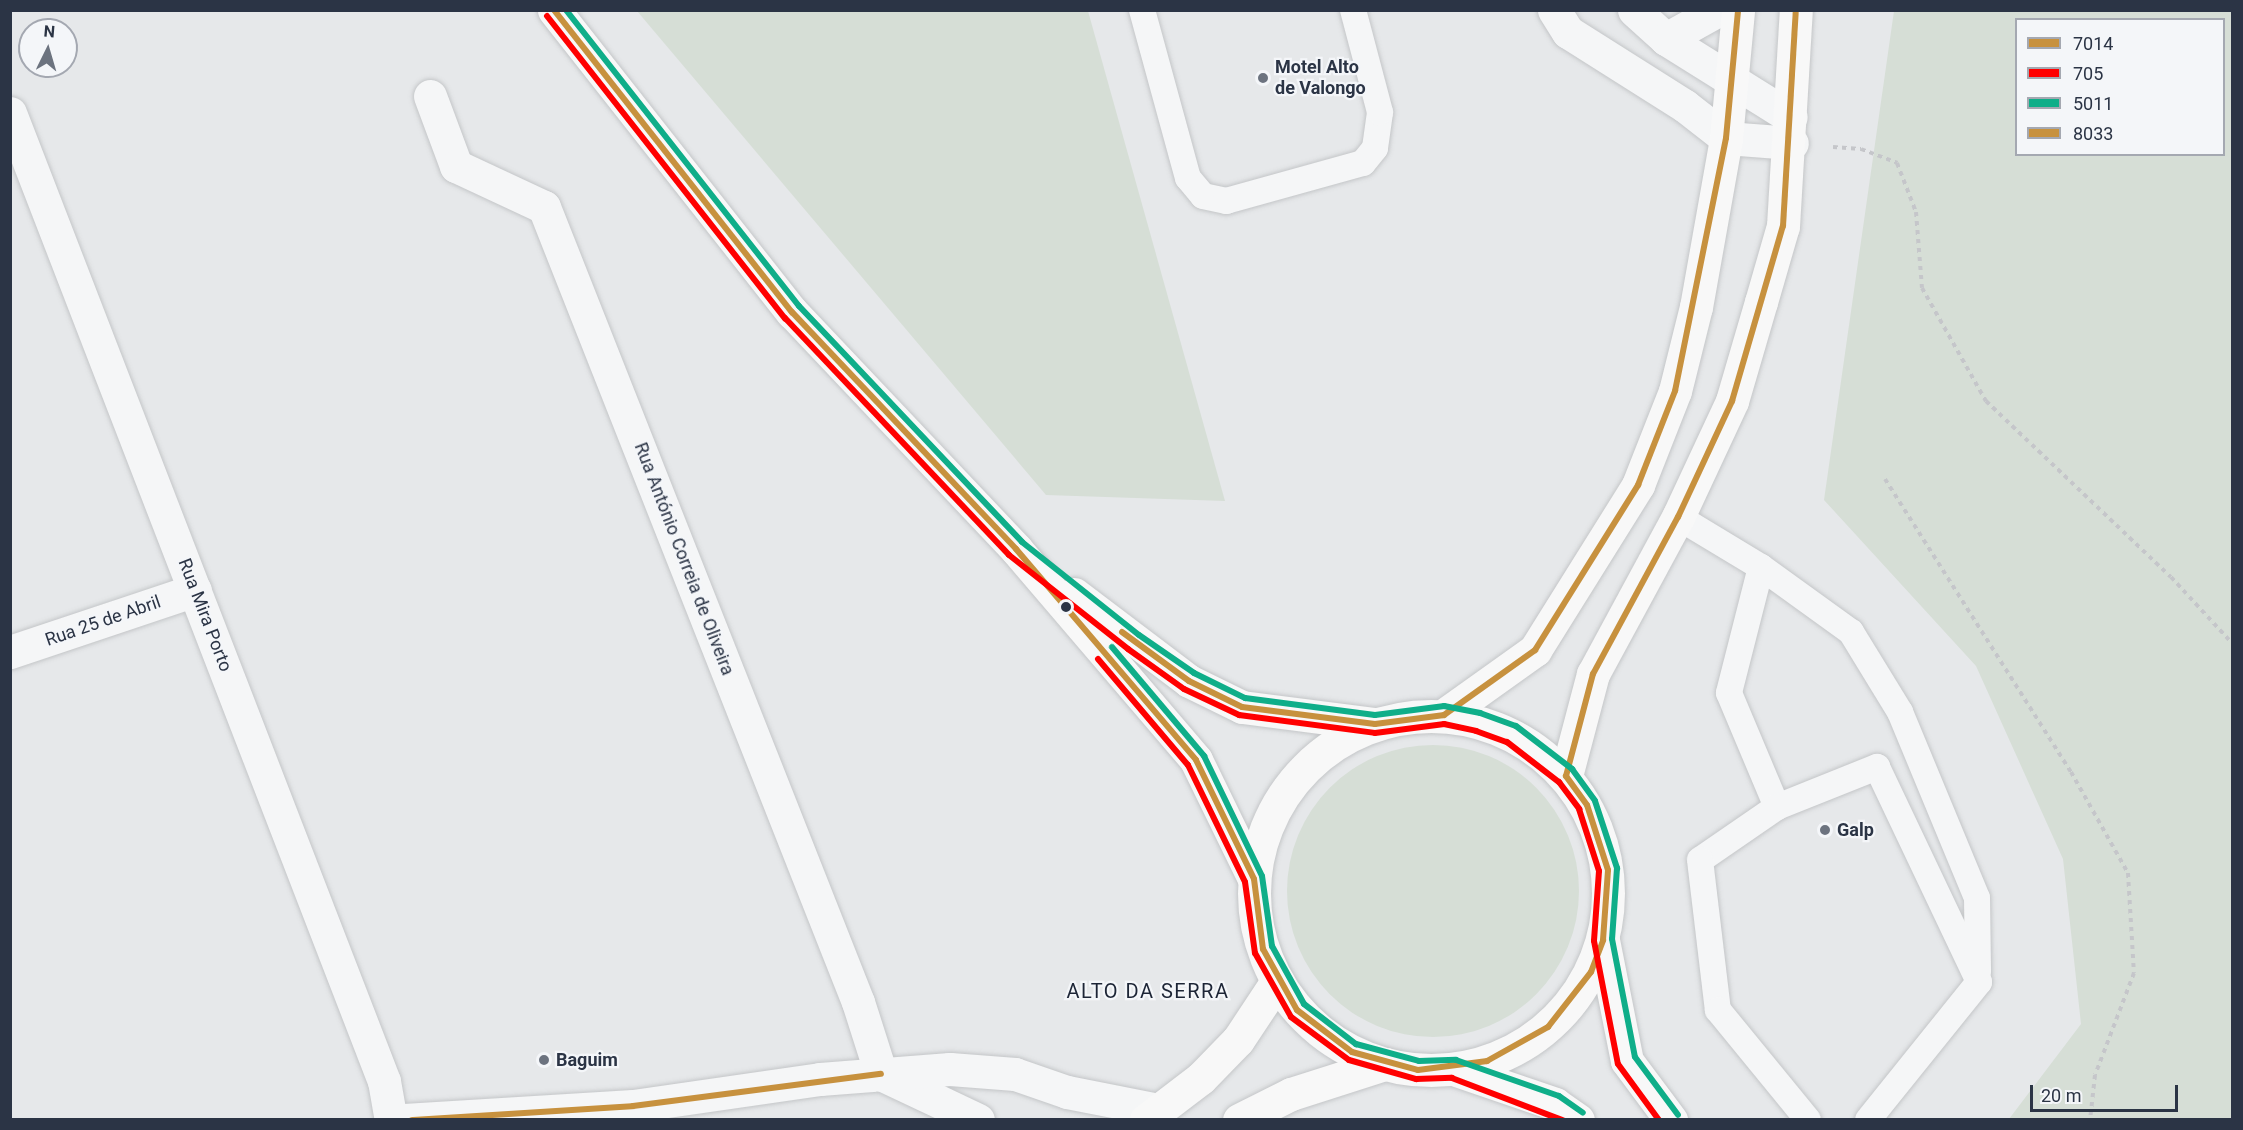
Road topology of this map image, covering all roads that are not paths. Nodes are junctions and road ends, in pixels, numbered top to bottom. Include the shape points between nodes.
1 (554, 10) edge
2 (1142, 10) edge
3 (1353, 10) edge
4 (1554, 10) edge
5 (1634, 10) edge
6 (1718, 10) edge
7 (1738, 10) edge
8 (1796, 10) edge
9 (1666, 39) junction
10 (1732, 82) junction
11 (430, 96) dead end
12 (10, 113) edge
13 (1792, 130) junction
14 (1726, 138) junction
15 (22, 175) edge
16 (1678, 517) junction
17 (1016, 549) junction
18 (1761, 567) junction
19 (195, 590) junction
20 (10, 652) edge
21 (1444, 715) junction
22 (1375, 724) junction
23 (1566, 776) junction
24 (1777, 807) junction
25 (1254, 879) junction
26 (1603, 940) junction
27 (1276, 981) junction
28 (1978, 981) junction
29 (1385, 1064) junction
30 (1453, 1069) junction
31 (881, 1074) junction
32 (1070, 1106) edge
33 (1153, 1115) edge
34 (502, 1117) edge
35 (392, 1119) edge
36 (404, 1119) edge
37 (920, 1119) edge
38 (978, 1119) edge
39 (1239, 1119) edge
40 (1578, 1119) edge
41 (1671, 1119) edge
42 (1808, 1119) edge
43 (1868, 1119) edge

1 - 17 main road via 792,312
2 - 3 lane via 1188,178 1203,195 1226,201 1363,163 1375,148 1380,112
4 - 14 street via 1568,32 1685,106
5 - 9 street
6 - 9 street
7 - 10 main road
8 - 13 main road
9 - 10 street
10 - 13 street
10 - 14 main road
11 - 31 street, Rua António Correia de Oliveira via 456,166 544,207 849,980
12 - 15 street, Rua Mira Porto
13 - 14 street
13 - 16 main road via 1783,226 1732,401
14 - 21 main road via 1676,391 1638,484 1535,650
15 - 19 street, Rua Mira Porto
16 - 18 lane
16 - 23 main road via 1593,674
17 - 22 main road via 1189,681 1231,702
17 - 25 main road via 1196,760
18 - 24 lane via 1728,693
18 - 28 lane via 1851,632 1900,712 1977,898
19 - 20 street, Rua 25 de Abril
19 - 35 street, Rua Mira Porto via 384,1081
21 - 22 main road
21 - 23 main road via 1511,734
22 - 25 main road via 1344,738 1291,783 1272,813
23 - 26 main road via 1601,837 1609,882
24 - 28 lane via 1876,767
24 - 42 lane via 1700,860 1718,1010
25 - 27 main road via 1254,915
26 - 30 main road via 1591,972 1548,1028 1498,1057
26 - 41 main road via 1627,1061
27 - 29 main road via 1323,1034
27 - 33 main road via 1238,1040
28 - 43 lane
29 - 30 main road
29 - 39 main road via 1290,1094
30 - 40 main road via 1556,1104
31 - 32 street via 950,1069 1015,1074
31 - 34 street via 633,1106
31 - 37 street
31 - 38 street
32 - 33 street
34 - 36 street

